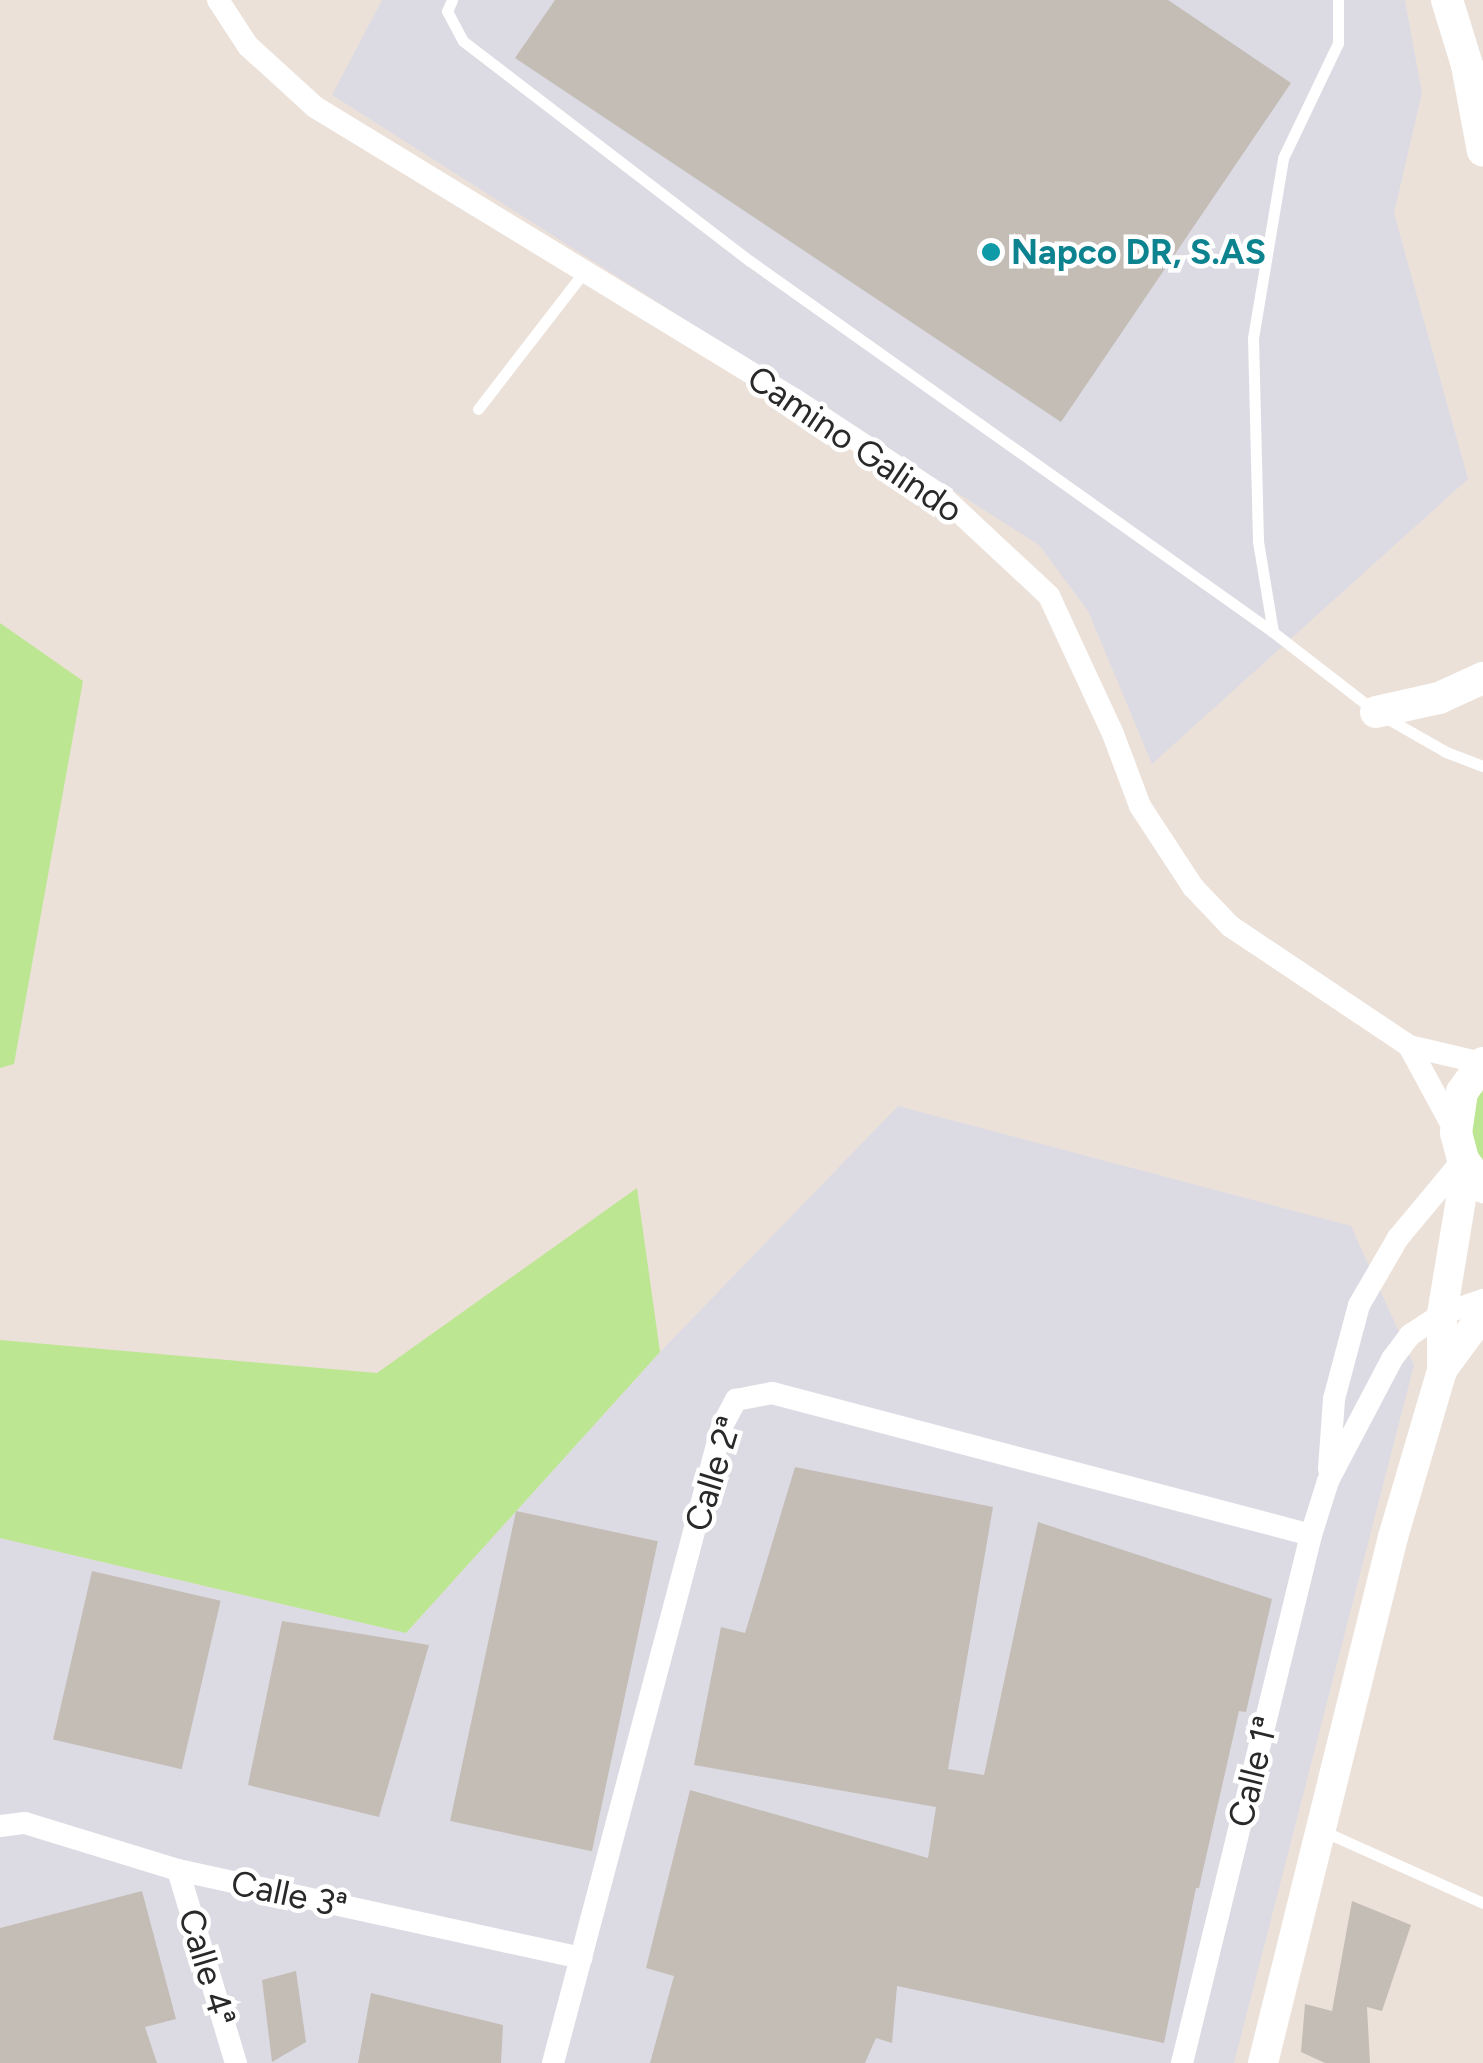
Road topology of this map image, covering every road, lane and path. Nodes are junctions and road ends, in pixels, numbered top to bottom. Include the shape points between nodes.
1 (218, 0) edge
2 (452, 0) edge
3 (1338, 0) edge
4 (1447, 0) edge
5 (1483, 151) edge
6 (583, 274) junction
7 (478, 410) dead end
8 (1273, 632) junction
9 (1483, 678) edge
10 (1376, 712) junction
11 (1483, 766) edge
12 (1409, 1046) junction
13 (1482, 1063) edge
14 (1468, 1163) edge
15 (1483, 1300) edge
16 (1442, 1314) junction
17 (1483, 1314) edge
18 (1442, 1370) junction
19 (1328, 1482) junction
20 (1311, 1534) junction
21 (0, 1826) edge
22 (1321, 1830) junction
23 (178, 1870) junction
24 (1483, 1903) edge
25 (582, 1958) junction
26 (236, 2063) edge
27 (552, 2063) edge
28 (1182, 2063) edge
29 (1263, 2063) edge

1 - 6 street, Camino Galindo via 248,46 315,107
2 - 8 lane via 448,11 464,41 750,261
3 - 8 lane via 1338,43 1283,158 1253,338 1258,541
4 - 5 main road
6 - 7 lane
6 - 12 street, Camino Galindo via 944,497 1016,561 1050,596 1140,806 1194,887 1230,926
8 - 10 lane
9 - 10 main road via 1440,698
10 - 11 lane
12 - 13 street, Camino Galindo
12 - 14 street, Camino Galindo
13 - 14 main road via 1462,1092
14 - 16 street
14 - 19 street, Calle 1ª via 1398,1238 1359,1305 1334,1398
15 - 16 street, Calle 1ª
16 - 18 street
16 - 19 street, Calle 1ª via 1401,1346
17 - 18 street
18 - 22 street
19 - 20 street, Calle 1ª
20 - 25 street, Calle 2ª via 772,1393 736,1400 722,1426
20 - 28 street, Calle 1ª
21 - 23 street, Calle 3ª via 25,1823
22 - 24 lane
22 - 29 street
23 - 25 street, Calle 3ª
23 - 26 street, Calle 4ª
25 - 27 street, Calle 2ª

